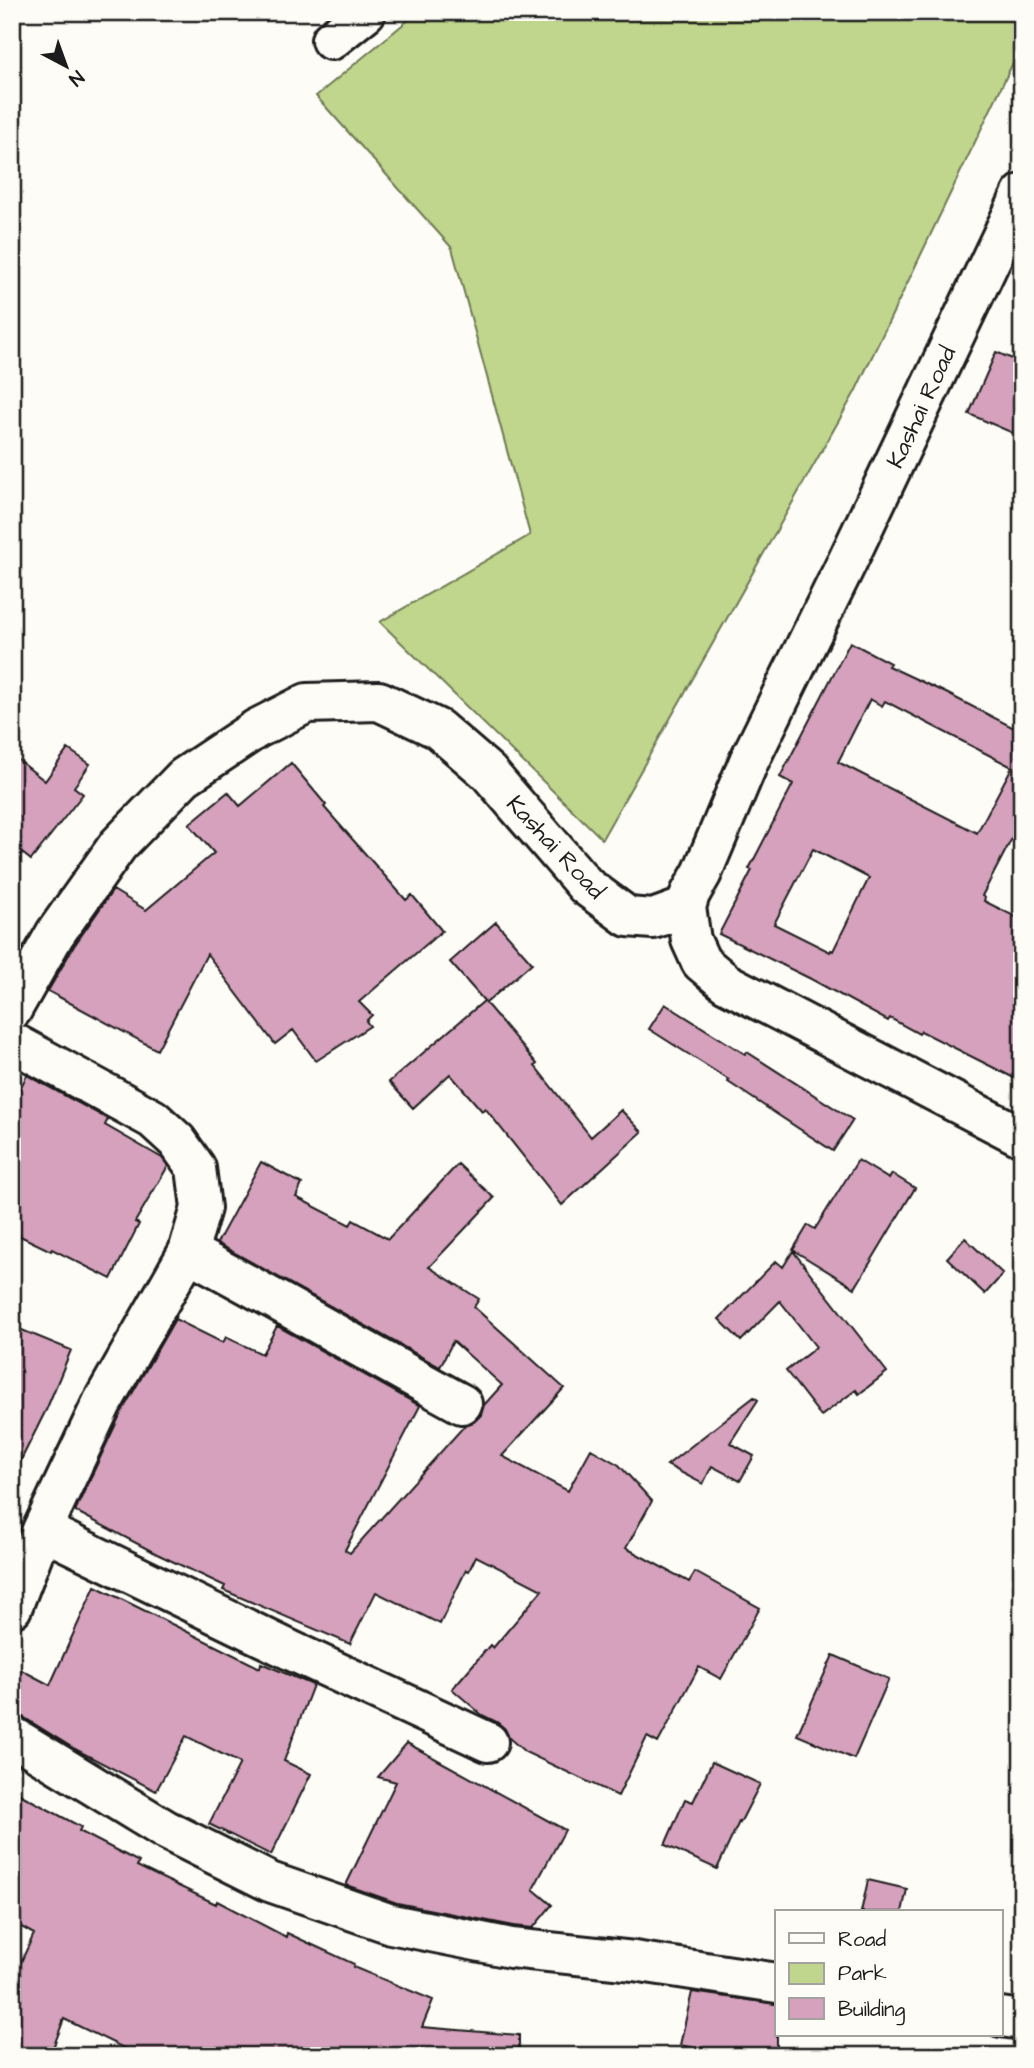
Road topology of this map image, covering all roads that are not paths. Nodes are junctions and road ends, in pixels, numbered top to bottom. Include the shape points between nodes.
1 (366, 12) edge
2 (331, 40) dead end
3 (1022, 194) edge
4 (686, 907) junction
5 (12, 1010) edge
6 (12, 1042) edge
7 (1022, 1138) edge
8 (188, 1252) junction
9 (462, 1404) dead end
10 (42, 1530) junction
11 (12, 1608) edge
12 (12, 1737) edge
13 (488, 1742) dead end
14 (775, 1983) edge
15 (1002, 2017) edge
16 (1022, 2020) edge

1 - 2 street
3 - 4 street, Kashai Road via 749,761
4 - 5 street, Kashai Road via 653,919 628,917 586,886 488,772 438,729 379,701 307,703 256,729 184,778 118,845 55,934
4 - 7 street via 691,940 701,962 726,983
6 - 8 street via 153,1119 177,1140 196,1168 201,1208
8 - 9 street
8 - 10 street via 102,1403
10 - 11 street
10 - 13 street
12 - 14 street via 166,1830 270,1882 391,1924 510,1948
15 - 16 street

